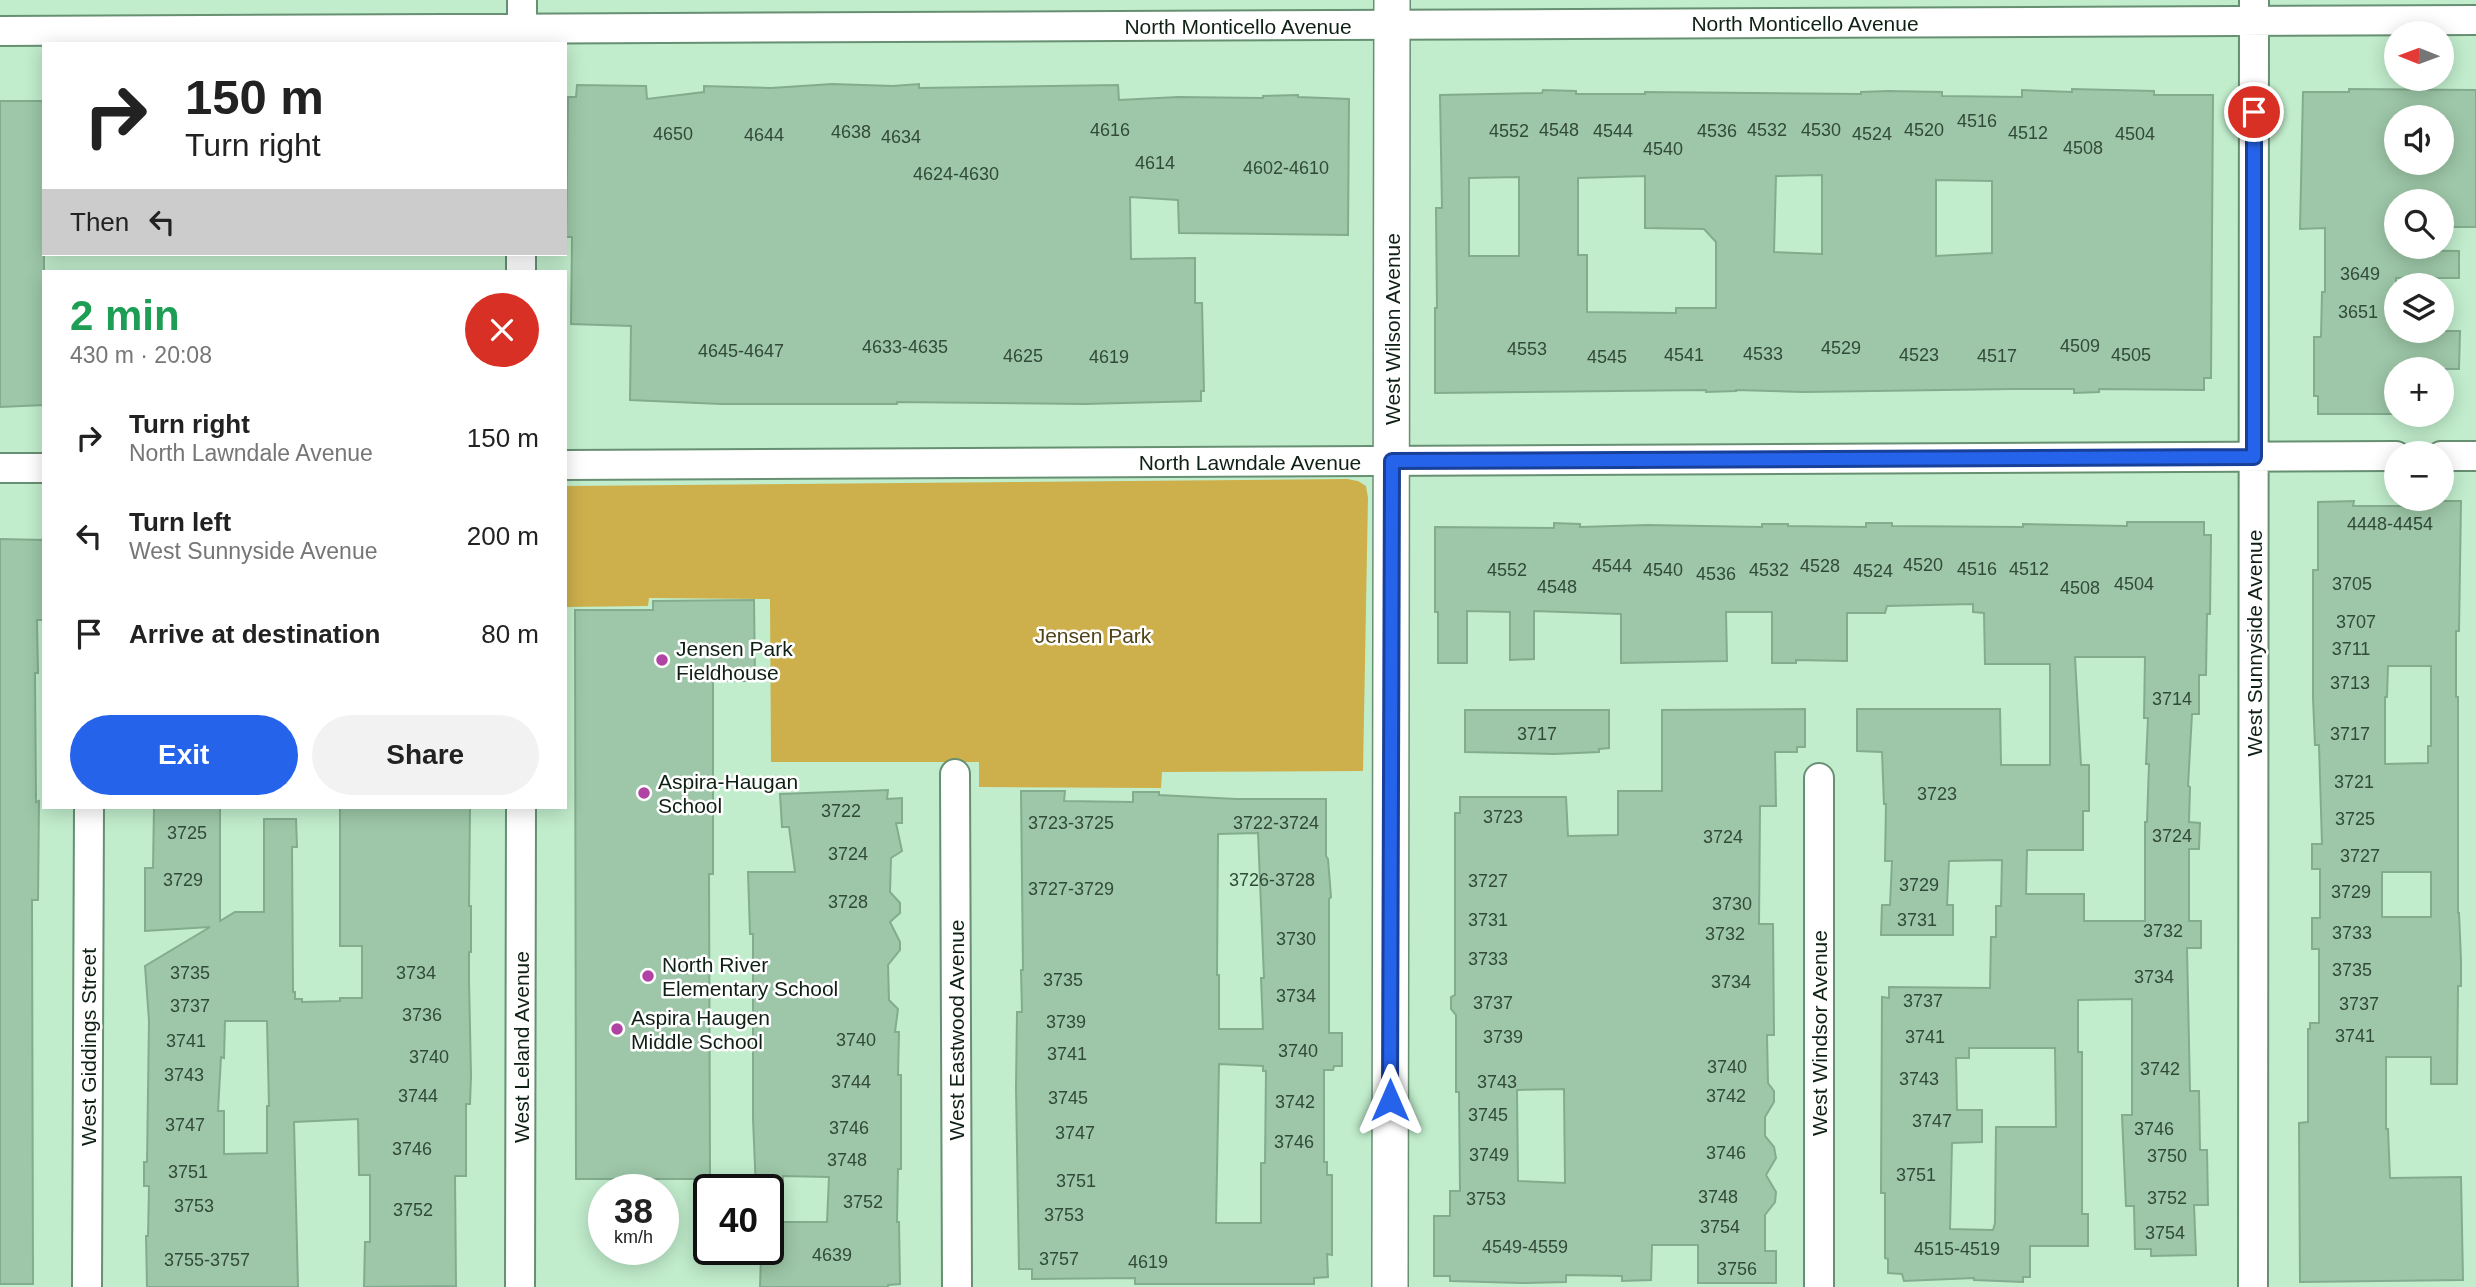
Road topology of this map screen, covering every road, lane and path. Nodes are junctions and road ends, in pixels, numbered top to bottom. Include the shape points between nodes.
1 (522, 0) edge
2 (2254, 11) edge
3 (1392, 13) edge
4 (2476, 20) edge
5 (0, 32) edge
6 (522, 36) edge
7 (2384, 456) edge
8 (2454, 456) edge
9 (2476, 456) edge
10 (2254, 457) junction
11 (1392, 461) junction
12 (567, 465) edge
13 (0, 468) edge
14 (42, 468) edge
15 (955, 774) dead end
16 (1819, 778) dead end
17 (89, 809) edge
18 (521, 809) edge
19 (87, 1287) edge
20 (520, 1287) edge
21 (957, 1287) edge
22 (1390, 1287) edge
23 (1819, 1287) edge
24 (2253, 1287) edge

1 - 6 street
2 - 3 street, North Monticello Avenue
2 - 4 street, North Monticello Avenue
2 - 10 street, West Sunnyside Avenue
3 - 6 street, North Monticello Avenue
3 - 11 street, West Wilson Avenue
5 - 6 street, North Monticello Avenue
7 - 10 street, North Lawndale Avenue
8 - 9 street
10 - 11 street, North Lawndale Avenue
10 - 24 street, West Sunnyside Avenue
11 - 12 street, North Lawndale Avenue
11 - 22 street, West Wilson Avenue
13 - 14 street
15 - 21 street, West Eastwood Avenue
16 - 23 street, West Windsor Avenue
17 - 19 street, West Giddings Street
18 - 20 street, West Leland Avenue

